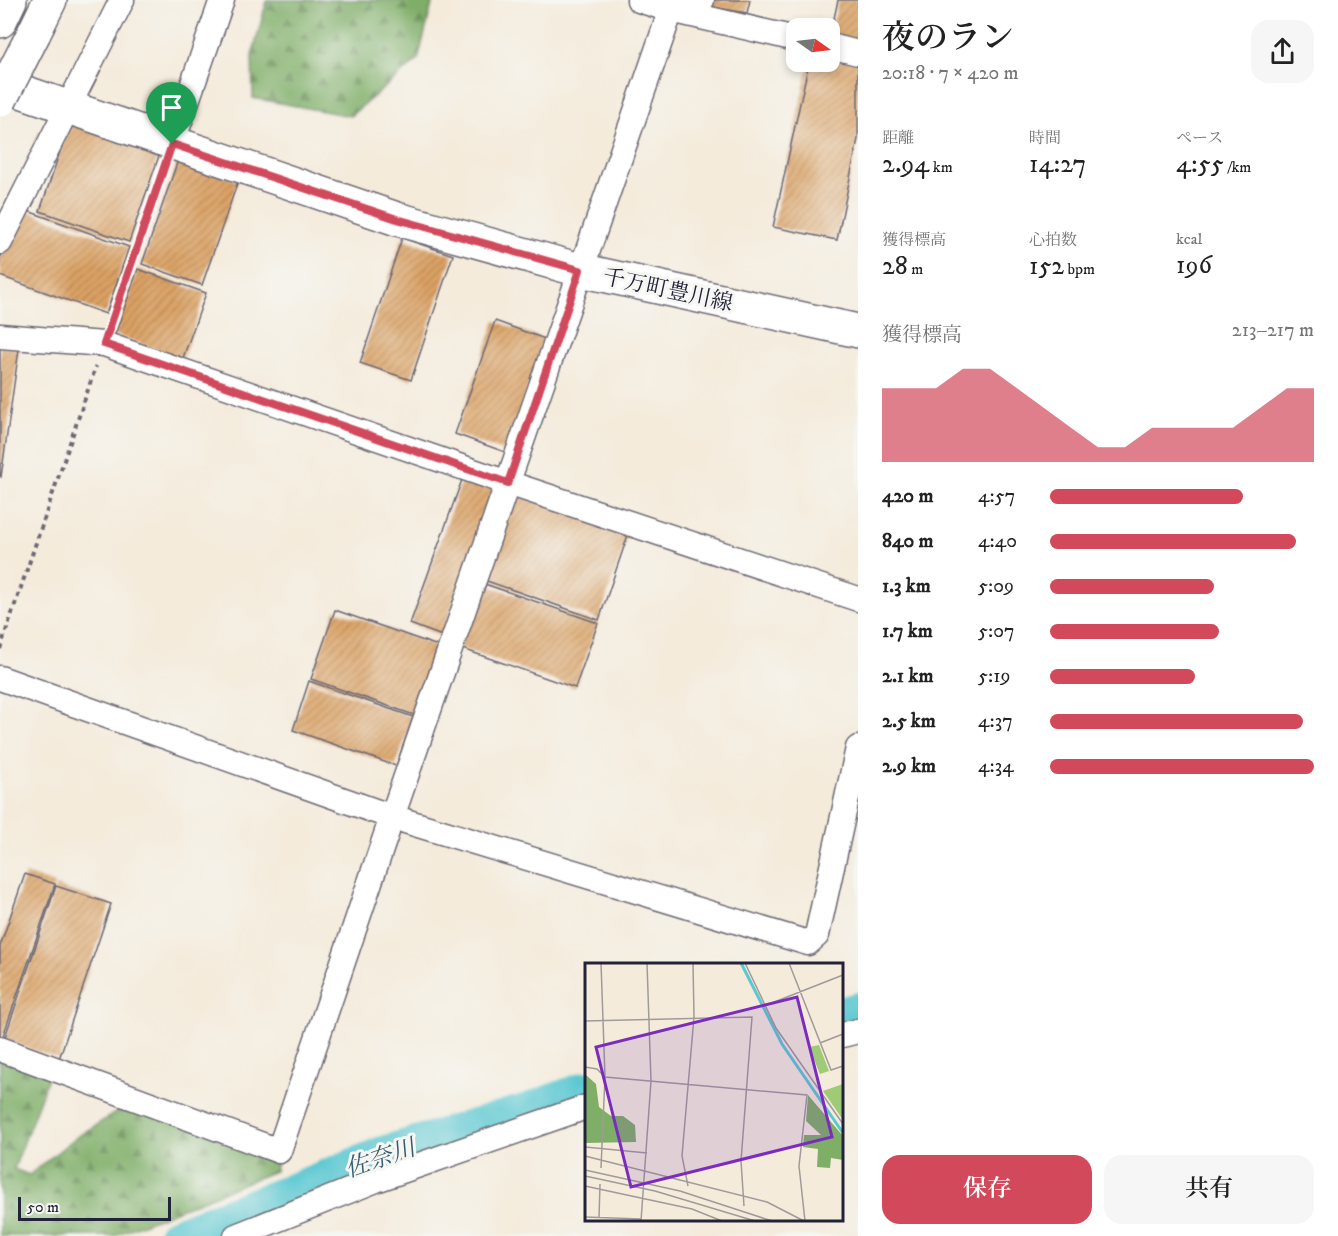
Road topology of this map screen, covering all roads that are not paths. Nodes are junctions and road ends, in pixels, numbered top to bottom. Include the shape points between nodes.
1 (10, 0) edge
2 (50, 0) edge
3 (122, 0) edge
4 (222, 0) edge
5 (639, 0) edge
6 (702, 0) edge
7 (671, 10) junction
8 (0, 21) edge
9 (786, 37) edge
10 (840, 48) edge
11 (858, 53) edge
12 (0, 84) edge
13 (0, 100) edge
14 (68, 108) junction
15 (172, 144) junction
16 (0, 242) edge
17 (580, 270) junction
18 (858, 332) edge
19 (0, 336) edge
20 (508, 483) junction
21 (858, 599) edge
22 (0, 678) edge
23 (858, 748) edge
24 (392, 817) junction
25 (0, 1049) edge
26 (585, 1107) edge
27 (236, 1236) edge

1 - 8 main road
2 - 13 main road, bridge
3 - 14 street
4 - 15 street
5 - 7 street
6 - 7 street via 698,5
7 - 9 street
7 - 17 street
10 - 11 street
12 - 14 main road, 千万町豊川線
14 - 15 main road, 千万町豊川線
14 - 16 street
15 - 17 main road, 千万町豊川線 via 397,219
17 - 18 main road, 千万町豊川線
17 - 20 street
19 - 20 street via 104,344
20 - 21 street
20 - 24 street
22 - 24 street
23 - 24 street via 817,935 808,943
24 - 25 street via 279,1150
26 - 27 street via 376,1180

